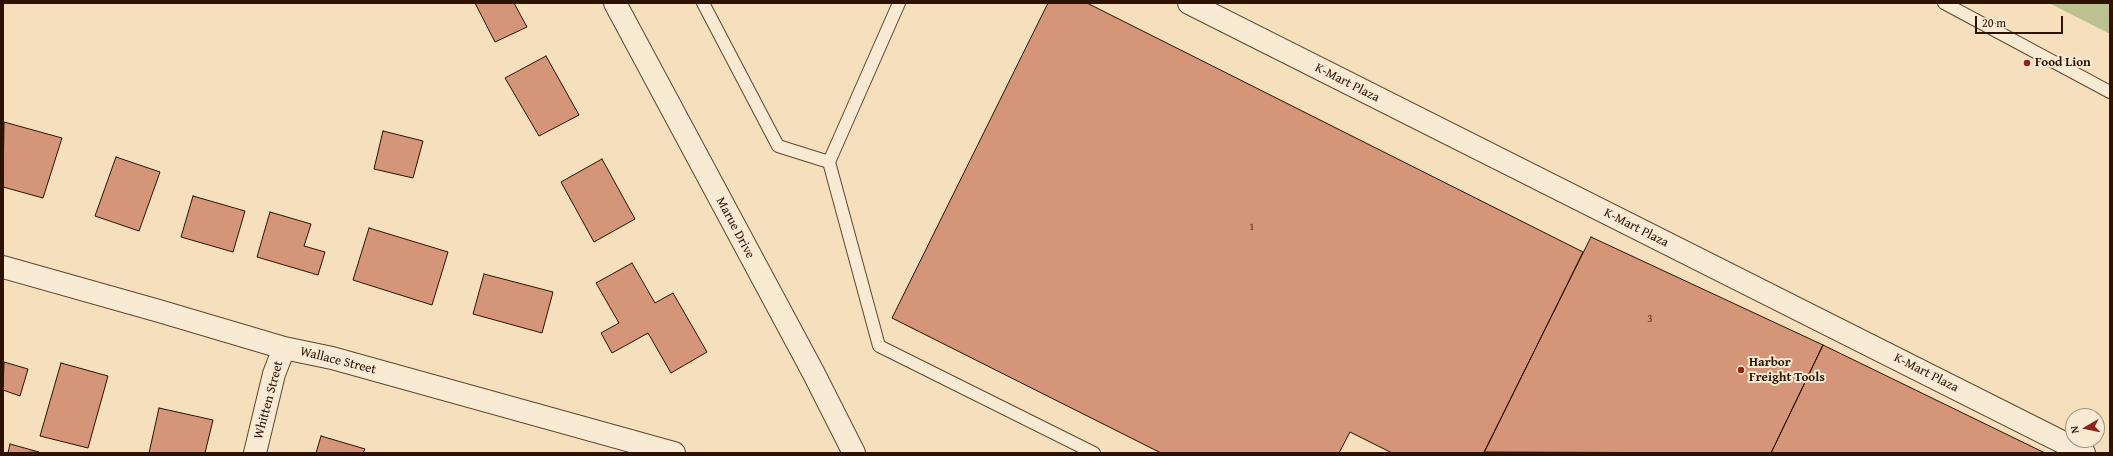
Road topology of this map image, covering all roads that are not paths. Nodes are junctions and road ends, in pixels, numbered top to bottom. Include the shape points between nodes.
1 (615, 3) edge
2 (703, 3) edge
3 (898, 3) edge
4 (1189, 3) edge
5 (1944, 3) edge
6 (2110, 92) edge
7 (830, 162) junction
8 (3, 267) edge
9 (284, 348) junction
10 (255, 453) edge
11 (674, 453) edge
12 (854, 453) edge
13 (1094, 453) edge
14 (2084, 453) edge

1 - 12 street, Marue Drive
2 - 7 lane via 778,146
3 - 7 lane
4 - 14 street, K-Mart Plaza
5 - 6 lane
7 - 13 lane via 879,346
8 - 9 street, Wallace Street
9 - 10 street, Whitten Street via 274,374
9 - 11 street, Wallace Street via 332,358

